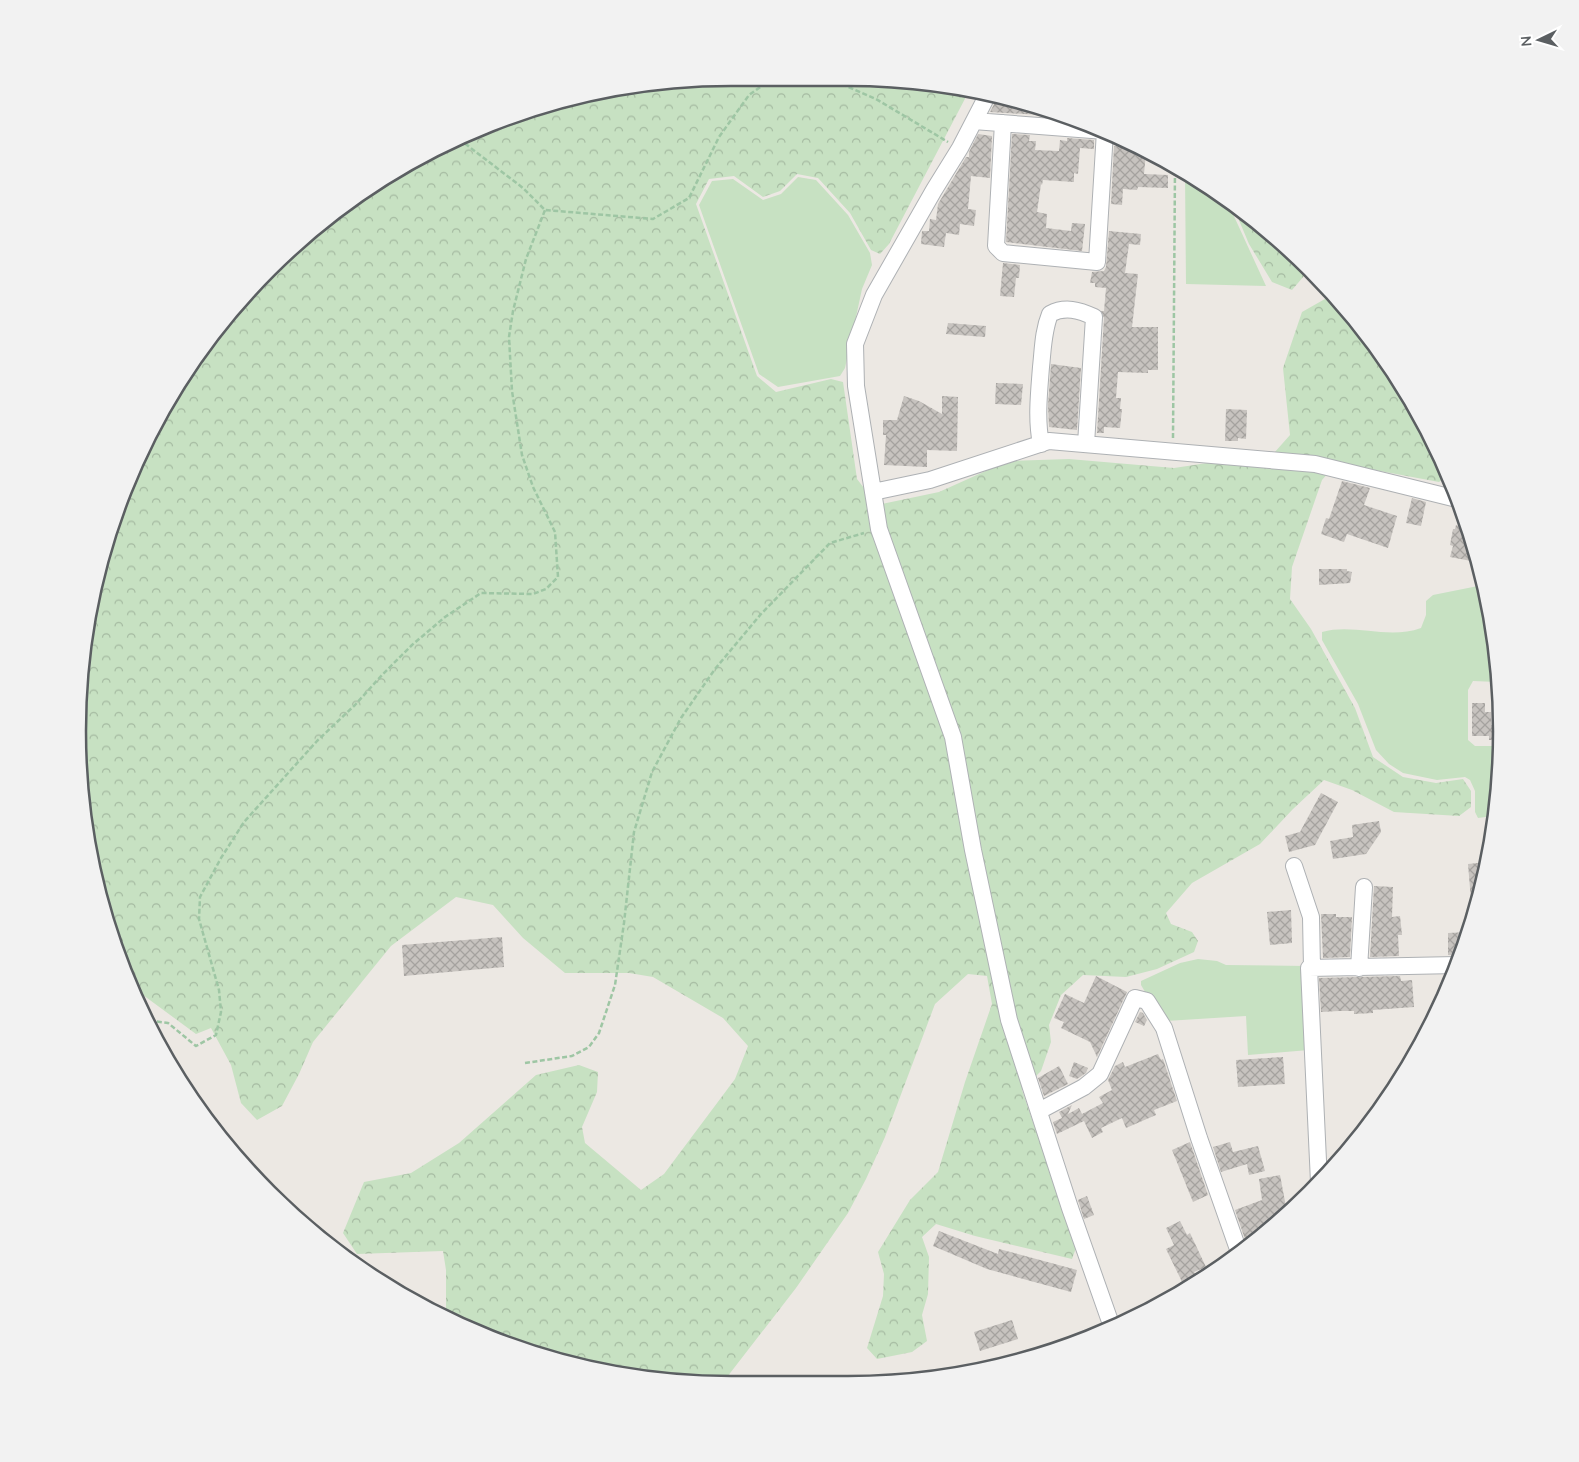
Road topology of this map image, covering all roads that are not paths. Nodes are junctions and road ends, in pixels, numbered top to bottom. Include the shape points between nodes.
1 (984, 101) edge
2 (974, 121) junction
3 (1055, 121) edge
4 (1003, 123) junction
5 (1104, 139) edge
6 (1041, 444) junction
7 (1086, 444) junction
8 (872, 492) junction
9 (1449, 497) edge
10 (1294, 866) dead end
11 (1364, 888) dead end
12 (1449, 965) edge
13 (1312, 968) junction
14 (1359, 968) junction
15 (1039, 1111) junction
16 (1319, 1171) edge
17 (1237, 1245) edge
18 (1110, 1320) edge

1 - 2 street
2 - 4 street
2 - 8 street via 874,295 856,344 856,386
3 - 4 street
4 - 5 street via 996,246 1003,253 1097,262
6 - 7 street
6 - 7 street via 1039,398 1045,327 1050,314 1066,309 1094,318
6 - 8 street via 930,480
7 - 9 street via 1315,464
8 - 15 street via 879,529 953,737 1009,1020
10 - 13 street via 1311,917
11 - 14 street
12 - 14 street
13 - 14 street
13 - 16 street via 1309,968
15 - 17 street via 1084,1087 1100,1074 1135,998 1147,1001 1164,1028 1198,1138
15 - 18 street

